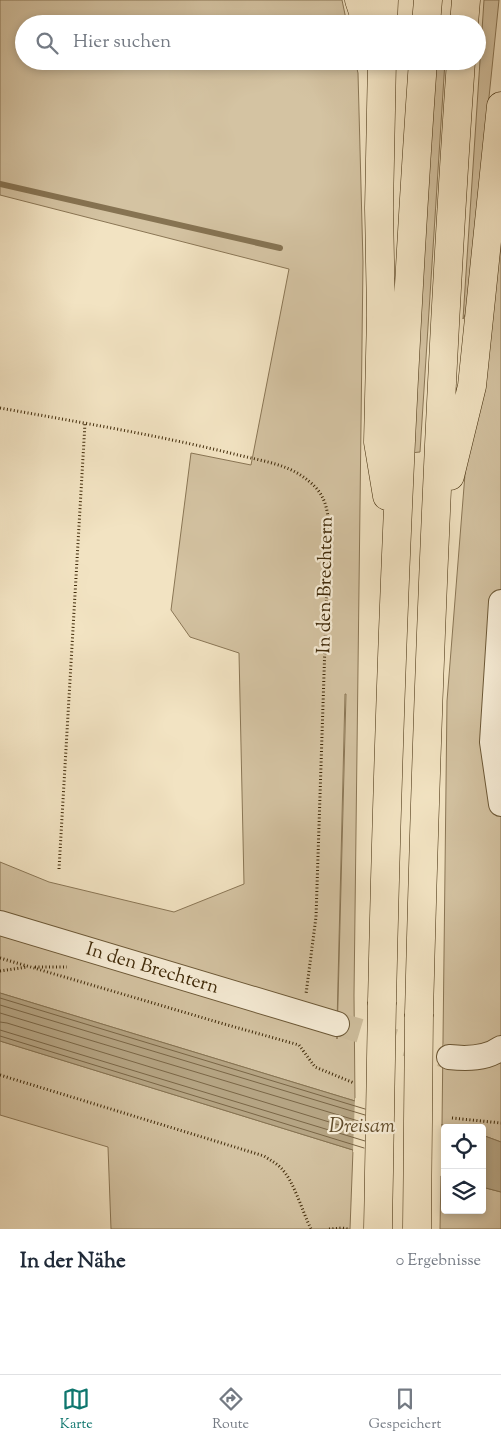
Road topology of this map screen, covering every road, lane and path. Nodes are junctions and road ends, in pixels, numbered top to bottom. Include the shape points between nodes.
1 (359, 0) edge
2 (384, 0) edge
3 (428, 0) edge
4 (466, 0) edge
5 (364, 15) edge
6 (383, 15) edge
7 (427, 15) edge
8 (465, 15) edge
9 (381, 70) edge
10 (422, 70) edge
11 (460, 70) edge
12 (501, 106) edge
13 (500, 131) edge
14 (0, 408) edge
15 (84, 424) junction
16 (434, 538) junction
17 (396, 542) junction
18 (501, 602) edge
19 (501, 804) edge
20 (59, 869) dead end
21 (0, 923) edge
22 (0, 958) edge
23 (30, 967) junction
24 (0, 971) edge
25 (303, 1014) junction
26 (337, 1024) tunnel mouth
27 (498, 1051) edge
28 (449, 1057) tunnel mouth
29 (0, 1075) edge
30 (354, 1083) dead end
31 (452, 1118) dead end
32 (501, 1123) edge
33 (311, 1229) edge
34 (329, 1229) edge
35 (348, 1229) edge
36 (378, 1229) edge
37 (417, 1229) edge

1 - 5 highway
2 - 6 highway
3 - 7 highway
4 - 8 highway
9 - 17 highway via 378,442
10 - 17 highway via 412,210
11 - 16 highway
12 - 13 highway
13 - 16 highway via 472,386
14 - 15 path, In den Brechtern
15 - 20 path
15 - 25 path, In den Brechtern via 214,449 282,466 301,475 316,488 326,503 329,523 316,917
16 - 37 highway, bridge via 419,1014
17 - 36 highway, bridge
18 - 19 street via 492,742
21 - 25 street, In den Brechtern
22 - 23 path
23 - 24 path
23 - 30 path via 299,1044 315,1066
25 - 26 street, In den Brechtern
27 - 28 street via 465,1059
29 - 33 path via 264,1156 281,1168 291,1182
31 - 32 path
34 - 35 path

